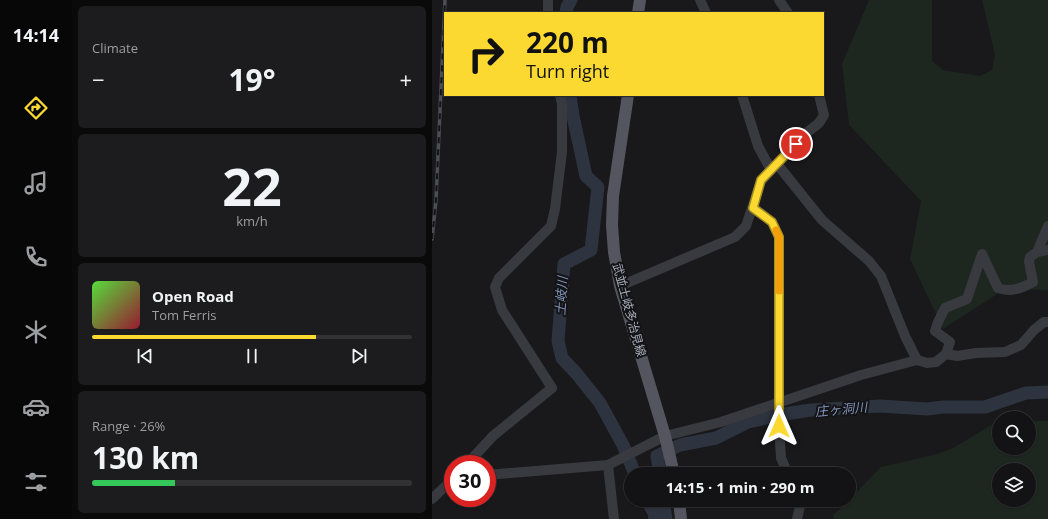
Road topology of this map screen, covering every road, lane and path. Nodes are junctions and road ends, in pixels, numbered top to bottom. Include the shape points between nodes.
1 (548, 0) edge
2 (640, 0) edge
3 (700, 0) edge
4 (779, 0) edge
5 (548, 12) edge
6 (638, 12) edge
7 (706, 12) edge
8 (787, 12) edge
9 (560, 96) edge
10 (628, 96) edge
11 (742, 96) edge
12 (819, 96) edge
13 (774, 167) junction
14 (753, 208) junction
15 (1048, 226) edge
16 (1048, 250) edge
17 (1037, 252) junction
18 (620, 286) junction
19 (1048, 322) edge
20 (946, 354) junction
21 (917, 360) junction
22 (780, 402) junction
23 (664, 438) junction
24 (475, 455) edge
25 (608, 465) junction
26 (672, 467) edge
27 (785, 467) edge
28 (496, 474) edge
29 (444, 488) edge
30 (432, 499) edge
31 (680, 507) edge
32 (800, 507) edge
33 (614, 519) edge
34 (681, 519) edge
35 (797, 519) edge

1 - 5 street
2 - 6 main road
3 - 7 street
4 - 8 street
9 - 24 street via 562,152 551,226 499,278 495,287 502,310 552,388 493,436
10 - 18 main road, 武並土岐多治見線 via 613,196 614,252
11 - 13 street via 758,146
12 - 13 street via 824,115 819,123
13 - 14 street via 761,180
13 - 21 street via 822,220 881,276
14 - 18 street via 746,226 735,237
14 - 22 street via 772,222 779,237
15 - 17 street
16 - 17 street
17 - 20 street via 1030,257 1029,262 1033,282 1004,291 998,288 982,254 967,298 945,308 935,330 950,342
18 - 23 main road, 武並土岐多治見線
19 - 20 street via 1034,330 1021,345 1005,352 957,356
20 - 21 street via 936,362
21 - 22 street via 861,375
22 - 23 street
22 - 27 street via 781,458
23 - 25 street
23 - 26 main road, 武並土岐多治見線
25 - 28 street
25 - 33 street
29 - 30 street
31 - 34 main road
32 - 35 street

